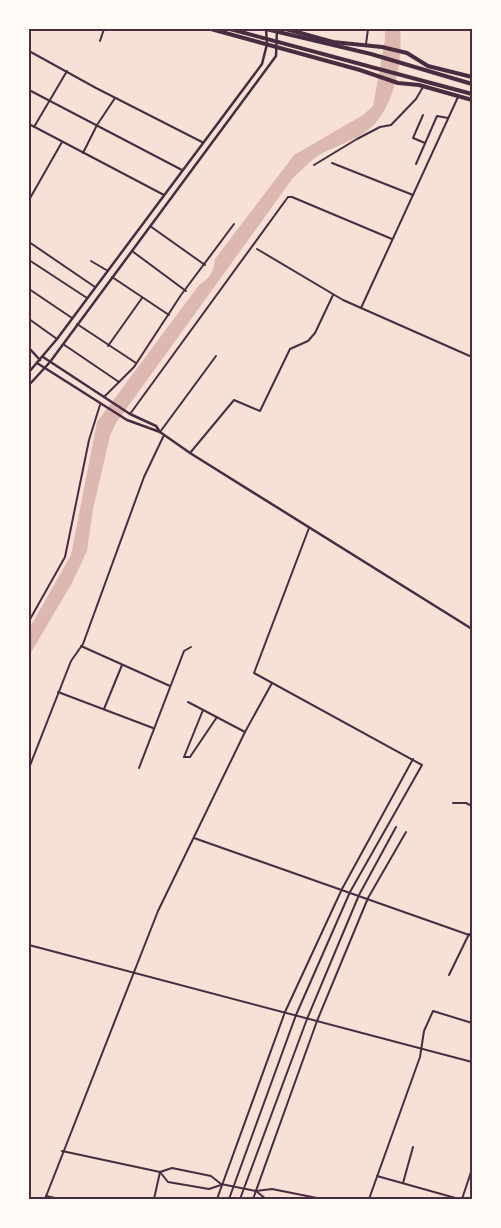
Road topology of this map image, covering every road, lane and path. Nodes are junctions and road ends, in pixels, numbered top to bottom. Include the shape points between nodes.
1 (104, 29) edge
2 (211, 29) edge
3 (230, 29) edge
4 (266, 29) edge
5 (286, 29) edge
6 (368, 29) edge
7 (277, 30) edge
8 (266, 38) junction
9 (100, 41) dead end
10 (267, 44) junction
11 (277, 44) junction
12 (365, 46) junction
13 (29, 51) edge
14 (472, 57) edge
15 (67, 71) junction
16 (472, 77) edge
17 (425, 84) junction
18 (472, 84) edge
19 (29, 90) edge
20 (460, 91) junction
21 (472, 94) edge
22 (458, 96) junction
23 (115, 98) junction
24 (50, 100) junction
25 (472, 100) edge
26 (423, 115) dead end
27 (448, 118) junction
28 (97, 125) junction
29 (29, 126) edge
30 (34, 127) junction
31 (62, 142) junction
32 (202, 142) junction
33 (425, 143) junction
34 (83, 153) junction
35 (332, 163) dead end
36 (416, 164) dead end
37 (314, 165) dead end
38 (182, 170) junction
39 (189, 173) junction
40 (413, 195) junction
41 (164, 196) junction
42 (29, 200) edge
43 (234, 224) dead end
44 (150, 226) junction
45 (392, 239) junction
46 (29, 242) edge
47 (257, 249) dead end
48 (132, 251) junction
49 (29, 260) edge
50 (91, 260) dead end
51 (205, 265) junction
52 (108, 271) junction
53 (112, 278) junction
54 (96, 287) junction
55 (29, 289) edge
56 (186, 291) junction
57 (333, 294) junction
58 (87, 298) junction
59 (142, 298) junction
60 (361, 308) junction
61 (169, 315) junction
62 (72, 318) junction
63 (29, 319) edge
64 (77, 324) junction
65 (57, 339) junction
66 (63, 344) junction
67 (108, 346) junction
68 (29, 348) edge
69 (216, 356) dead end
70 (472, 357) edge
71 (41, 358) junction
72 (50, 362) junction
73 (37, 363) junction
74 (136, 364) junction
75 (44, 369) junction
76 (29, 372) edge
77 (119, 382) junction
78 (29, 385) edge
79 (104, 397) junction
80 (100, 404) junction
81 (130, 414) junction
82 (162, 434) junction
83 (190, 453) junction
84 (309, 528) junction
85 (29, 621) edge
86 (472, 629) edge
87 (81, 646) junction
88 (191, 647) dead end
89 (122, 664) junction
90 (272, 683) junction
91 (170, 686) junction
92 (58, 692) junction
93 (188, 702) dead end
94 (104, 709) junction
95 (203, 710) junction
96 (217, 717) junction
97 (153, 728) junction
98 (245, 732) junction
99 (414, 760) junction
100 (29, 768) edge
101 (139, 768) dead end
102 (453, 803) dead end
103 (472, 806) edge
104 (396, 827) dead end
105 (406, 832) dead end
106 (194, 838) junction
107 (342, 889) junction
108 (350, 892) junction
109 (359, 895) junction
110 (368, 898) junction
111 (469, 934) junction
112 (472, 936) edge
113 (29, 945) edge
114 (134, 973) junction
115 (449, 975) dead end
116 (285, 1012) junction
117 (296, 1015) junction
118 (307, 1019) junction
119 (317, 1022) junction
120 (472, 1023) edge
121 (422, 1049) junction
122 (472, 1062) edge
123 (413, 1147) dead end
124 (62, 1151) junction
125 (472, 1169) edge
126 (160, 1172) junction
127 (376, 1176) junction
128 (403, 1183) junction
129 (221, 1184) junction
130 (233, 1186) junction
131 (244, 1188) junction
132 (256, 1191) junction
133 (46, 1198) edge
134 (60, 1199) edge
135 (154, 1199) edge
136 (217, 1199) edge
137 (229, 1199) edge
138 (240, 1199) edge
139 (253, 1199) edge
140 (266, 1199) edge
141 (322, 1199) edge
142 (369, 1199) edge
143 (461, 1199) edge

1 - 9 street
2 - 10 highway
3 - 8 highway
4 - 7 highway
4 - 8 street
5 - 12 highway via 333,42
6 - 12 street
7 - 11 street
7 - 18 highway
8 - 10 street
8 - 11 highway
10 - 11 highway
10 - 32 street via 262,64
11 - 17 highway
11 - 17 highway via 398,83
11 - 39 street via 276,56
12 - 16 highway via 407,53 428,66
13 - 15 street
14 - 16 street
15 - 23 street
15 - 24 street
17 - 20 highway
17 - 22 highway
17 - 37 street via 416,99 391,125 380,127
19 - 24 street
20 - 21 highway
20 - 22 street
22 - 25 highway
22 - 27 street
23 - 28 street
23 - 32 street
24 - 28 street
24 - 30 street
26 - 33 street via 413,138
27 - 33 street via 437,116
27 - 40 street
28 - 34 street
28 - 38 street
29 - 30 street
30 - 31 street
31 - 34 street
31 - 42 street
32 - 38 street
33 - 36 street
34 - 41 street
35 - 40 street
38 - 39 street
38 - 41 street
39 - 44 street
40 - 45 street
41 - 52 street
43 - 51 street
44 - 48 street
44 - 51 street
45 - 60 street
45 - 81 street via 288,197
46 - 54 street
47 - 57 street
48 - 53 street
48 - 56 street
49 - 58 street
50 - 52 street
51 - 56 street
52 - 54 street
53 - 59 street
53 - 64 street
54 - 58 street
55 - 62 street
56 - 61 street
57 - 60 street
57 - 83 street via 315,333 308,341 290,349 260,411 234,400
58 - 62 street
59 - 61 street
59 - 67 street
60 - 70 street
61 - 74 street
62 - 65 street
63 - 65 street
64 - 66 street
64 - 67 street
65 - 71 street
66 - 72 street
66 - 77 street
67 - 74 street
68 - 71 street
69 - 82 street
71 - 72 street
71 - 73 street
72 - 75 street
72 - 79 street
73 - 75 street
73 - 76 street
74 - 77 street
75 - 78 street
75 - 80 street
77 - 79 street
79 - 81 street
80 - 82 street via 126,420
80 - 85 street via 89,440 65,557
81 - 82 street via 156,426
82 - 83 street
82 - 87 street
83 - 84 street
84 - 86 street
84 - 90 street via 254,673
87 - 89 street
87 - 92 street
88 - 91 street via 184,651
89 - 91 street
89 - 94 street
90 - 98 street
90 - 99 street
91 - 97 street
92 - 94 street
92 - 100 street
93 - 95 street
94 - 97 street
95 - 96 street
95 - 96 street via 184,758 190,757
96 - 98 street
97 - 101 street
98 - 106 street
99 - 107 street
99 - 108 street via 422,765
102 - 103 street
104 - 109 street
105 - 110 street
106 - 107 street
106 - 114 street via 158,911
107 - 108 street
107 - 116 street
108 - 109 street
108 - 117 street
109 - 110 street
109 - 118 street
110 - 111 street
110 - 119 street
111 - 112 street
111 - 115 street
113 - 114 street
114 - 116 street
114 - 124 street
116 - 117 street
116 - 129 street
117 - 118 street
117 - 130 street
118 - 119 street
118 - 131 street
119 - 121 street
119 - 132 street
120 - 121 street via 432,1011 424,1031
121 - 122 street
121 - 127 street
123 - 128 street
124 - 126 street
124 - 133 street
125 - 143 street
126 - 129 street via 172,1168 212,1176
126 - 129 street via 168,1182 210,1190
126 - 135 street
127 - 128 street
127 - 142 street
128 - 143 street
129 - 130 street
129 - 136 street
130 - 131 street
130 - 137 street
131 - 132 street
131 - 138 street
132 - 139 street
132 - 140 street
132 - 141 street via 272,1189
133 - 134 street

